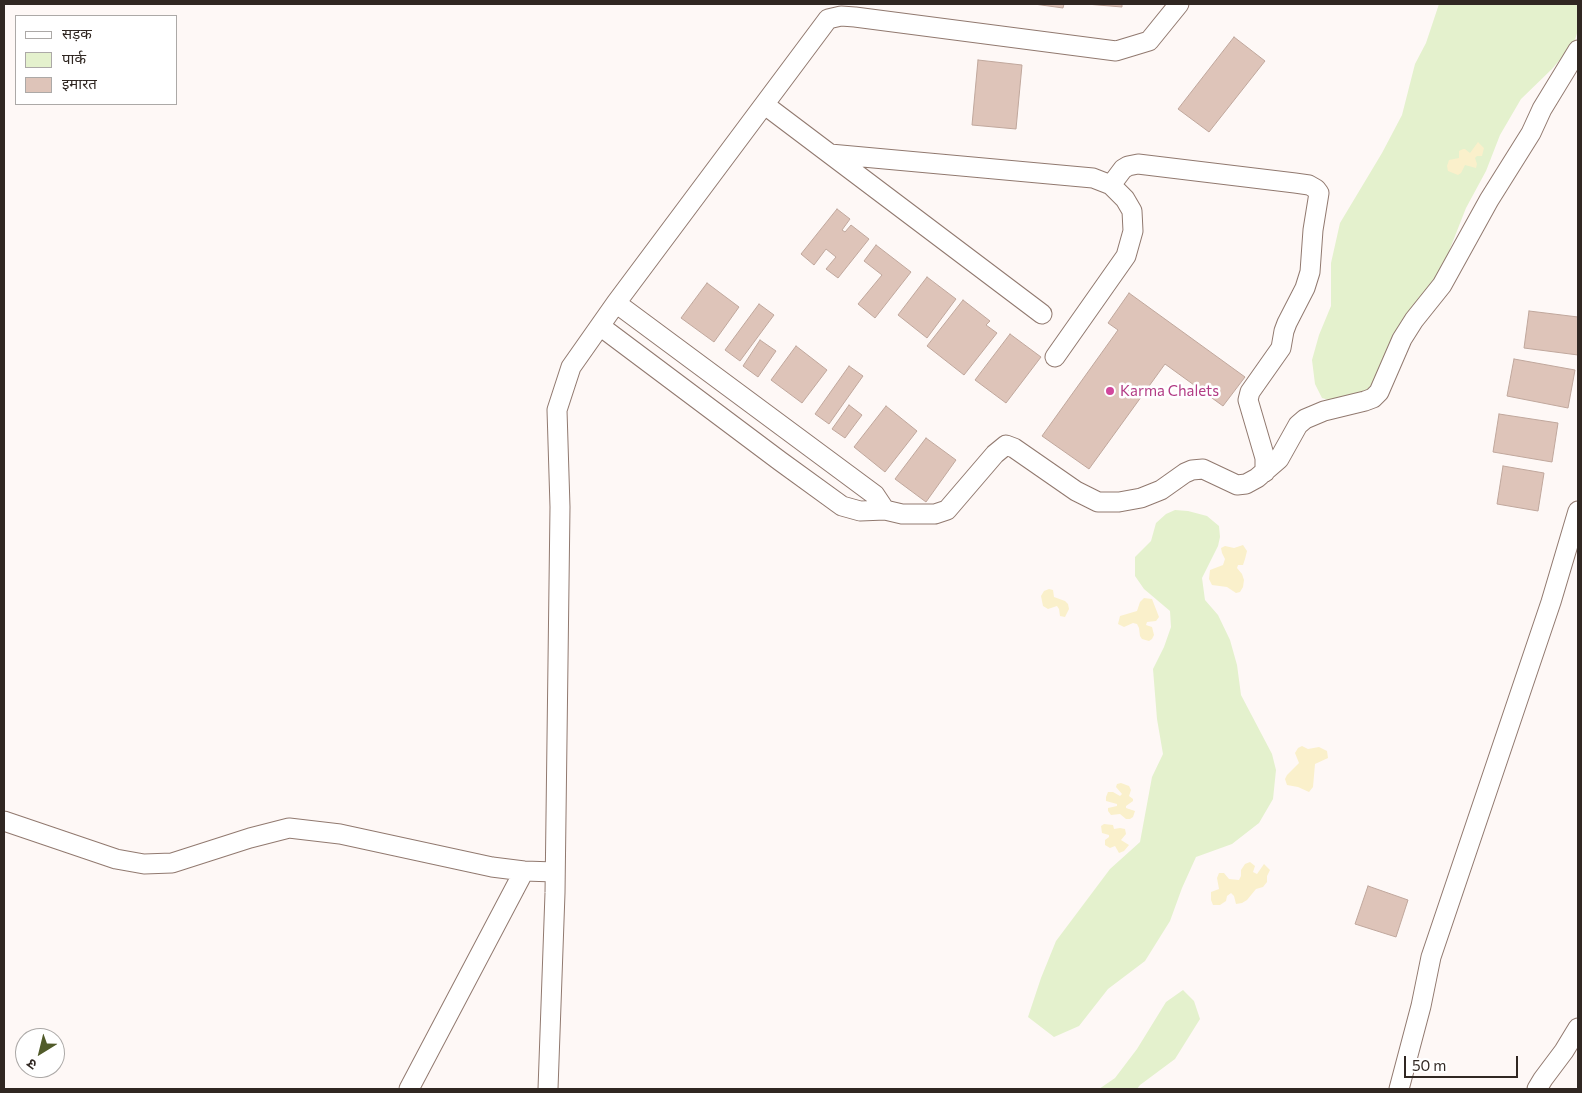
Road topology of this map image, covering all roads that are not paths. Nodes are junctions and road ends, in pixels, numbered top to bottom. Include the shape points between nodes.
1 (1179, 4) edge
2 (1578, 50) edge
3 (765, 105) junction
4 (830, 154) junction
5 (1111, 185) junction
6 (616, 303) junction
7 (1042, 314) dead end
8 (600, 326) junction
9 (1055, 357) dead end
10 (1265, 472) junction
11 (885, 510) junction
12 (1578, 511) edge
13 (4, 821) edge
14 (524, 871) junction
15 (555, 872) junction
16 (1578, 1028) edge
17 (409, 1089) edge
18 (548, 1089) edge
19 (1399, 1089) edge
20 (1537, 1089) edge

1 - 3 lane via 1149,41 1116,51 841,16 828,20
2 - 10 lane via 1442,285 1402,339 1379,392 1365,402 1324,411 1305,419 1298,425 1279,459
3 - 4 lane
3 - 6 lane
4 - 5 lane via 1093,178
4 - 7 lane
5 - 9 lane via 1132,211 1133,230 1126,256
5 - 10 lane via 1123,169 1138,164 1296,182 1309,185 1319,193 1310,272 1305,288 1287,322 1281,348 1250,392 1248,400 1265,458
6 - 8 lane
6 - 11 lane via 875,495
8 - 11 lane via 842,506 860,511
8 - 15 lane via 571,368 558,410 560,507
10 - 11 lane via 1246,484 1237,485 1203,470 1192,470 1162,490 1141,498 1098,502 1006,445 947,510 935,514 902,514
12 - 19 lane via 1431,957
13 - 14 lane via 116,859 144,864 172,863 289,828 340,834
14 - 15 lane
14 - 17 lane
15 - 18 lane
16 - 20 lane

